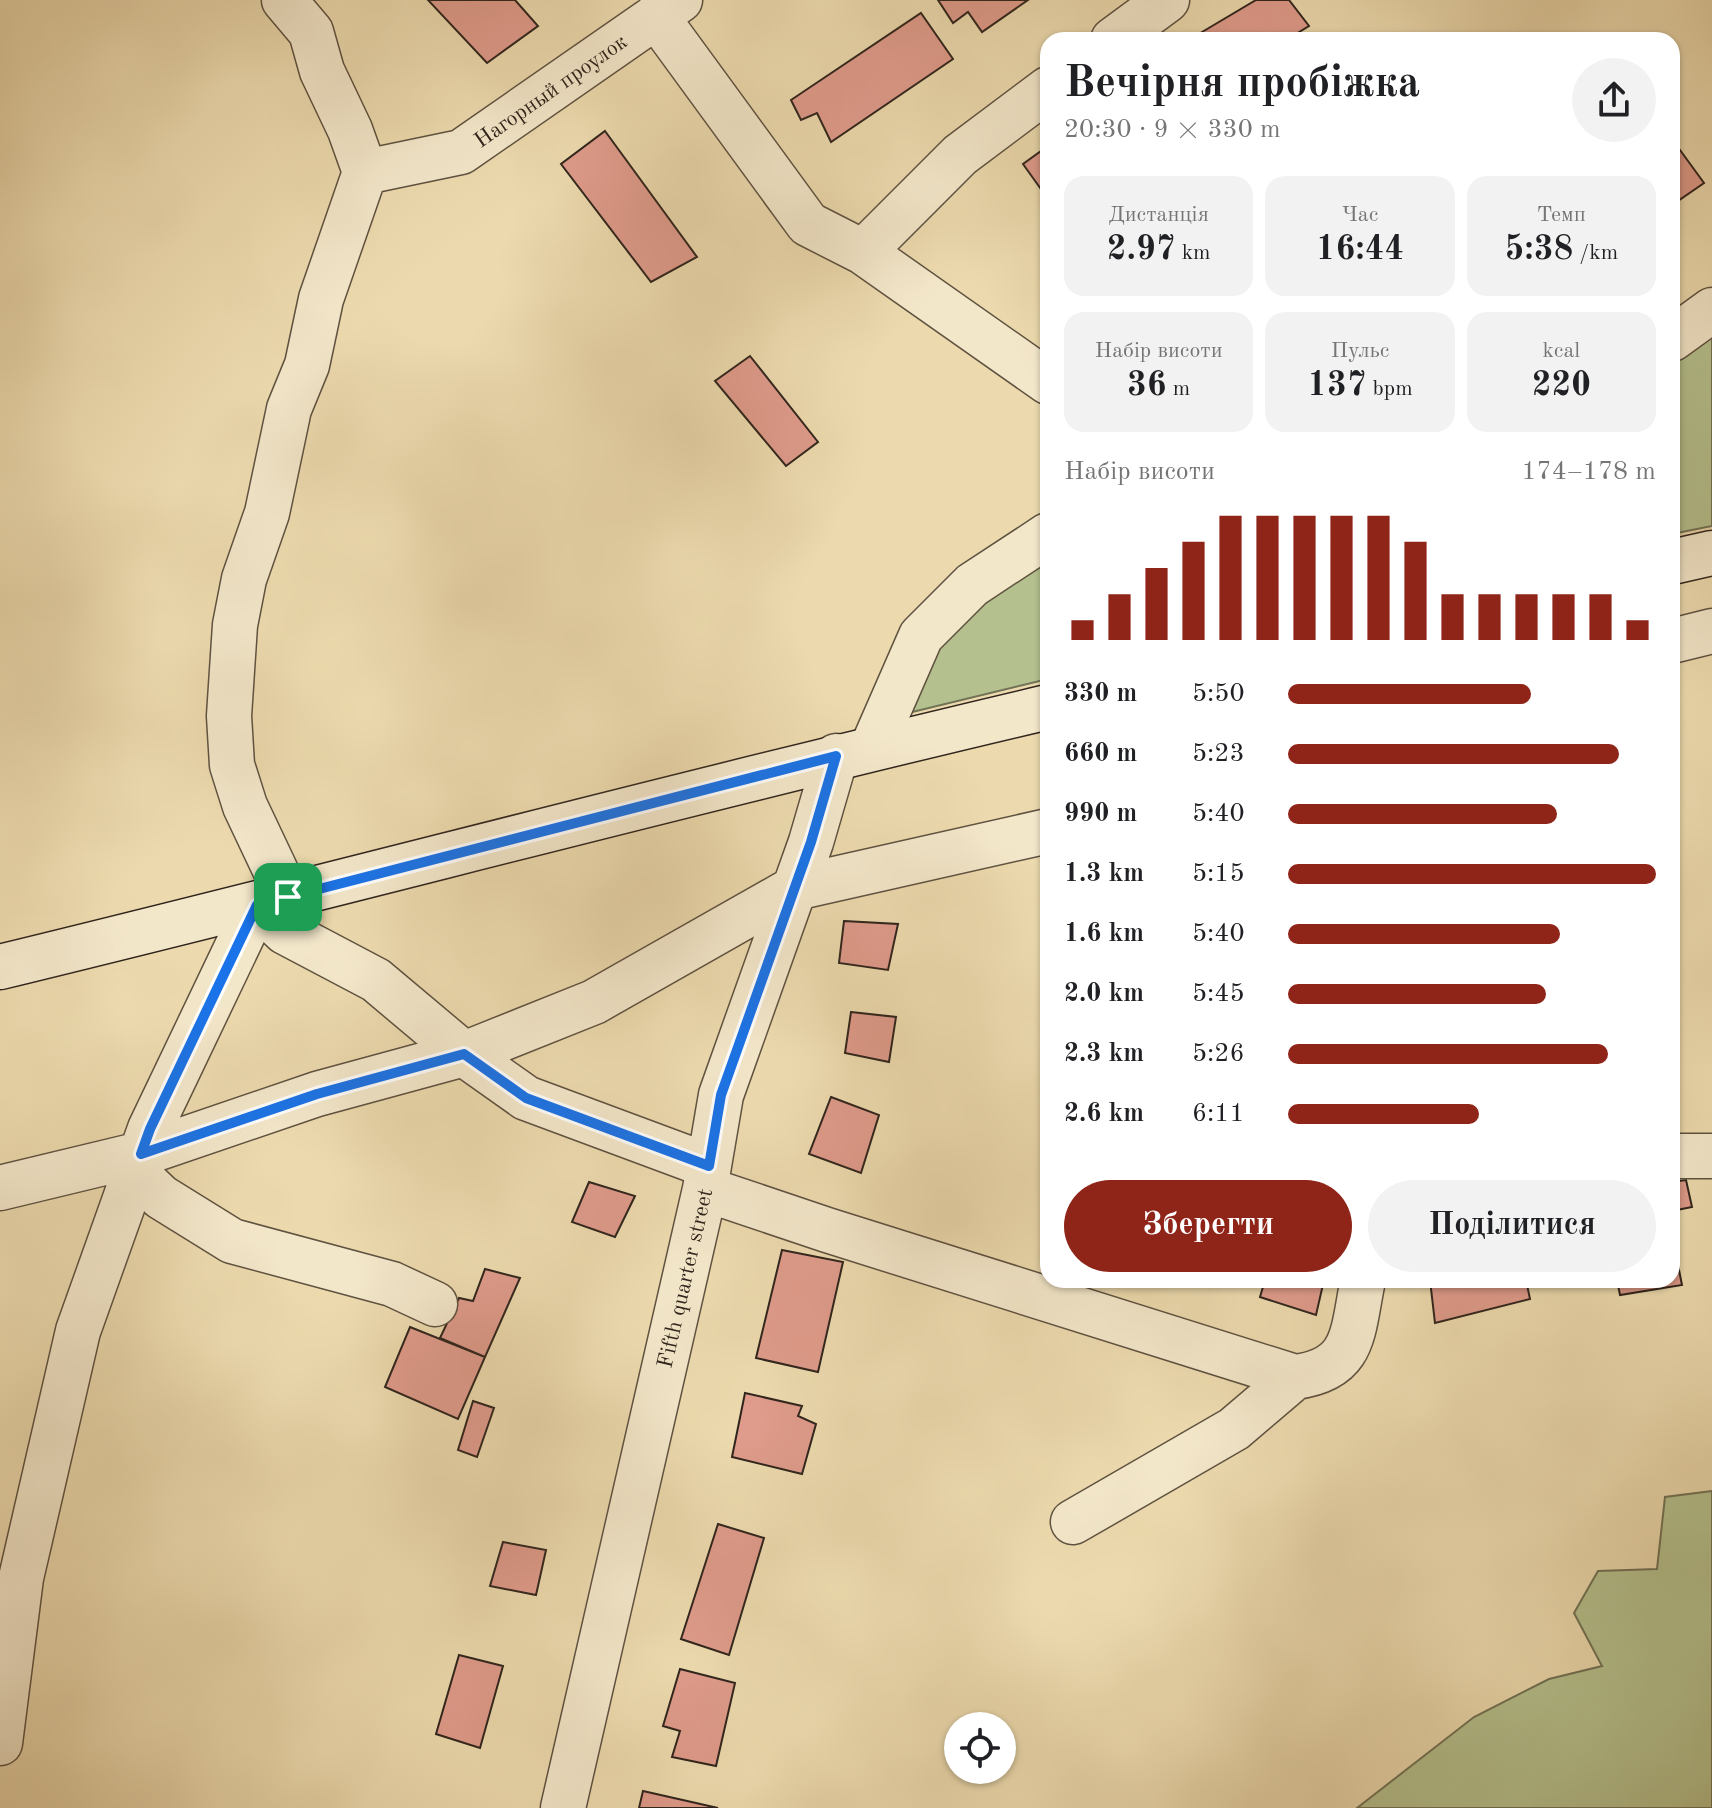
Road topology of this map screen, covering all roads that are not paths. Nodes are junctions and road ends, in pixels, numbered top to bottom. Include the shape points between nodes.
1 (284, 0) edge
2 (1167, 0) edge
3 (668, 8) edge
4 (1124, 32) edge
5 (1040, 95) edge
6 (365, 172) junction
7 (863, 252) junction
8 (1712, 310) edge
9 (1680, 333) edge
10 (1040, 376) edge
11 (1040, 540) edge
12 (1712, 553) edge
13 (1680, 560) edge
14 (1712, 631) edge
15 (1680, 639) edge
16 (1040, 709) edge
17 (854, 752) junction
18 (1040, 833) edge
19 (795, 888) junction
20 (273, 901) junction
21 (0, 967) edge
22 (464, 1054) junction
23 (1680, 1156) edge
24 (1712, 1156) edge
25 (138, 1163) junction
26 (707, 1178) junction
27 (0, 1188) edge
28 (1361, 1288) edge
29 (435, 1304) dead end
30 (1295, 1377) junction
31 (1073, 1522) dead end
32 (0, 1743) edge
33 (563, 1808) edge

1 - 6 street via 311,32
2 - 4 street
3 - 6 street, Нагорный проулок via 461,152
3 - 7 street via 808,224
5 - 7 street via 960,155
6 - 20 street via 289,409 235,625 229,716 232,765
7 - 10 street
8 - 9 street
11 - 17 street, Fifth quarter street via 972,585 921,636
12 - 13 street
14 - 15 street
16 - 17 street
17 - 19 street, Fifth quarter street
17 - 20 street
18 - 19 street
19 - 22 street via 594,1002
19 - 26 street, Fifth quarter street via 721,1095
20 - 21 street
20 - 22 street via 285,932 376,980
20 - 25 street via 150,1129
22 - 25 street via 317,1094
22 - 26 street via 526,1098
23 - 24 street
25 - 27 street
25 - 29 street via 161,1197 232,1241 392,1284
25 - 32 street via 78,1331 21,1578
26 - 30 street via 827,1230
26 - 33 street, Fifth quarter street
28 - 30 street via 1349,1347 1331,1366
30 - 31 street via 1234,1429

